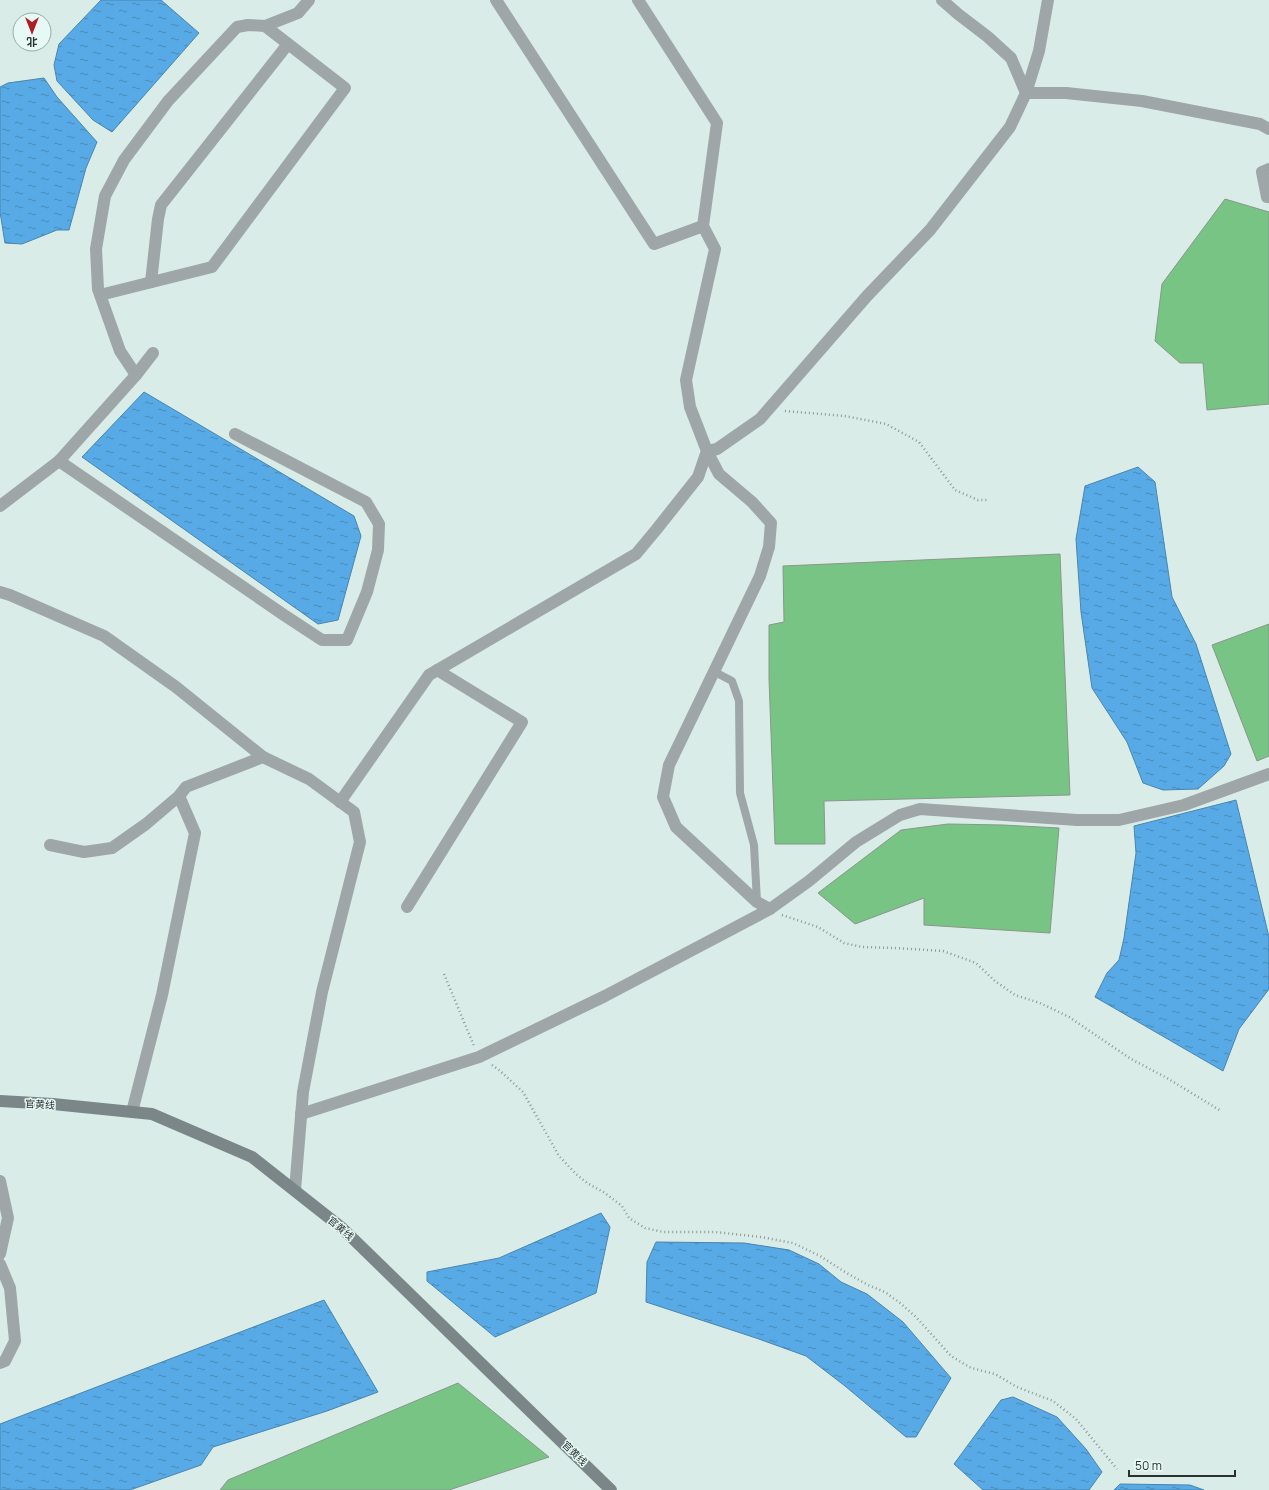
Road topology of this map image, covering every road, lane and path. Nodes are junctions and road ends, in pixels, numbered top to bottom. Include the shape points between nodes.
1 (309, 0) edge
2 (496, 0) edge
3 (638, 0) edge
4 (942, 0) edge
5 (1048, 0) edge
6 (265, 26) junction
7 (288, 44) junction
8 (1026, 93) junction
9 (1269, 129) edge
10 (1269, 169) edge
11 (1269, 197) edge
12 (703, 226) junction
13 (151, 282) junction
14 (100, 295) junction
15 (154, 353) dead end
16 (136, 375) junction
17 (768, 409) junction
18 (235, 434) dead end
19 (707, 451) junction
20 (59, 460) junction
21 (987, 500) dead end
22 (0, 506) edge
23 (0, 592) edge
24 (437, 670) junction
25 (713, 671) junction
26 (263, 757) junction
27 (1269, 774) edge
28 (179, 796) junction
29 (340, 802) junction
30 (50, 845) dead end
31 (757, 902) junction
32 (407, 907) dead end
33 (770, 909) junction
34 (444, 974) dead end
35 (479, 1057) junction
36 (0, 1101) edge
37 (1222, 1111) dead end
38 (132, 1112) junction
39 (302, 1114) junction
40 (0, 1181) edge
41 (295, 1190) junction
42 (0, 1254) edge
43 (0, 1264) edge
44 (0, 1363) edge
45 (1117, 1469) dead end
46 (611, 1490) edge

1 - 6 street via 298,13
2 - 12 street via 654,244
3 - 12 street via 717,123
4 - 8 street via 1011,58
5 - 8 street via 1039,50
6 - 7 street
6 - 14 street via 237,27 168,101 124,160 105,196 96,249
7 - 13 street via 162,206 158,219
7 - 13 street via 345,88 212,268
8 - 9 street via 1066,93 1142,101 1260,124
8 - 17 street via 1010,127 930,230 867,296
10 - 11 street via 1262,172
12 - 19 street via 715,248 686,380 690,407
13 - 14 street
14 - 16 street via 120,352
15 - 16 street
16 - 20 street
17 - 19 street via 760,419 717,449
17 - 21 path via 845,416 886,424 919,442 955,490 978,500
18 - 20 street via 366,502 379,524 378,550 367,592 347,640 322,640
19 - 24 street via 698,477 636,554
19 - 25 street via 719,474 771,522 769,547 760,576
20 - 22 street
23 - 26 street via 104,636 176,687
24 - 29 street via 429,675
24 - 32 street via 522,722
25 - 31 lane via 732,680 738,701 740,793 754,844
25 - 31 street via 669,765 663,797 676,826
26 - 28 street via 186,787
26 - 29 street via 309,779
27 - 33 street via 1184,805 1119,820 1077,820 920,808 900,815 856,842
28 - 30 street via 112,848 84,852
28 - 38 street via 195,833 162,995
29 - 39 street via 354,812 360,842 322,992 303,1092
31 - 33 street
33 - 35 street via 605,996
33 - 37 path via 818,927 844,943 862,947 943,952 976,963 1015,996 1040,1002 1069,1017 1131,1059
34 - 35 path
35 - 39 street
35 - 45 path via 499,1070 524,1092 559,1156 576,1174 622,1206 629,1218 645,1228 663,1232 714,1232 793,1243 820,1256 900,1303 951,1356 971,1368 995,1374 1017,1387 1053,1401 1076,1419
36 - 38 street, 官黄线
38 - 41 street, 官黄线 via 152,1114 252,1157
39 - 41 street
40 - 42 street via 8,1218
41 - 46 street, 官黄线 via 342,1228
43 - 44 street via 10,1288 15,1341 5,1361

